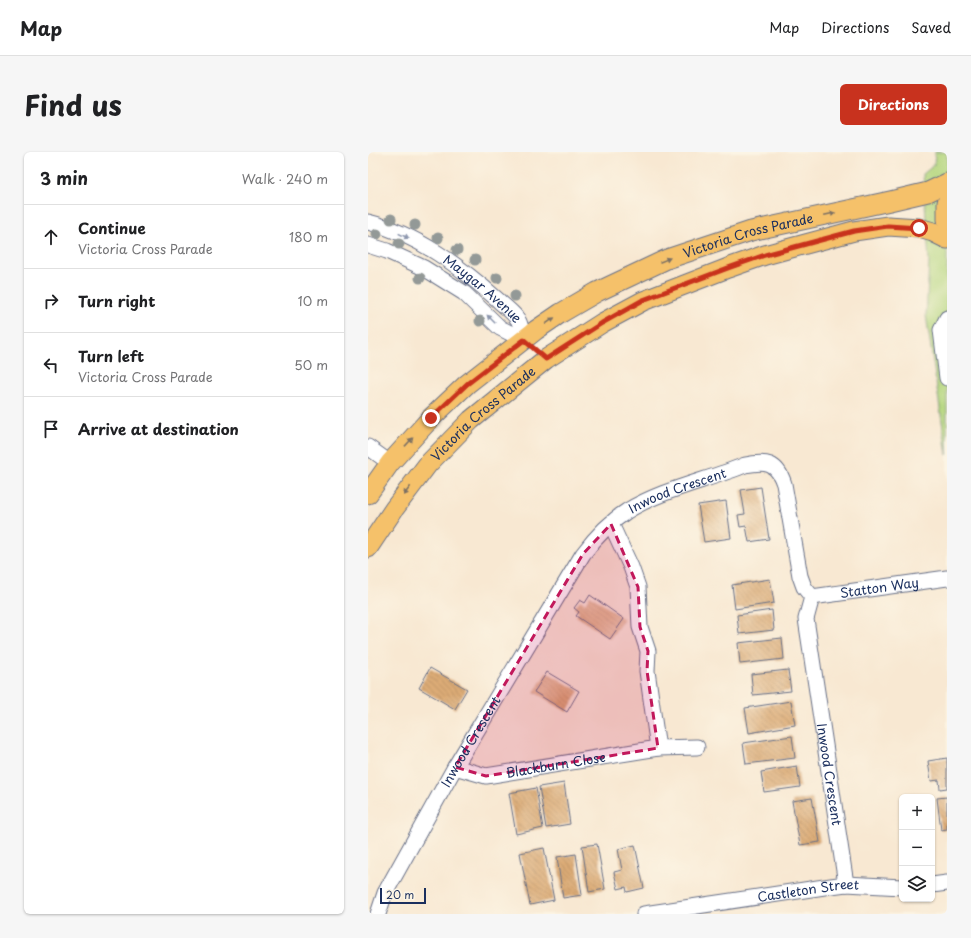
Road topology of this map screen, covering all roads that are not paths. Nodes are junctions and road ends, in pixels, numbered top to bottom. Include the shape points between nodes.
1 (947, 183) edge
2 (947, 202) edge
3 (947, 220) edge
4 (368, 222) edge
5 (947, 239) edge
6 (368, 245) edge
7 (947, 318) edge
8 (524, 340) junction
9 (546, 359) junction
10 (947, 378) edge
11 (368, 447) edge
12 (390, 463) junction
13 (368, 494) edge
14 (611, 524) junction
15 (368, 548) edge
16 (947, 578) edge
17 (812, 597) junction
18 (697, 747) dead end
19 (658, 748) junction
20 (455, 767) junction
21 (947, 883) edge
22 (846, 884) junction
23 (935, 885) edge
24 (899, 886) edge
25 (378, 914) edge
26 (644, 914) edge

8 -> 1 main road, Victoria Cross Parade via 561,313 597,292 667,259 751,231 912,196
2 - 3 main road
4 -> 8 street, Maygar Avenue via 384,226 427,247 467,273 517,317
5 - 9 main road, Victoria Cross Parade via 919,228 888,226 854,231 765,255 643,300
8 -> 6 street, Maygar Avenue via 500,328 464,293 424,268
7 - 10 street via 941,330
8 - 9 main road
12 -> 8 main road, Victoria Cross Parade via 431,418 467,384
9 -> 15 main road, Victoria Cross Parade via 471,420 428,464
11 - 12 street
12 - 13 main road, Victoria Cross Parade
14 - 17 street, Inwood Crescent via 627,511 658,496 745,465 767,463 781,475 800,576
14 - 19 street via 638,587 640,627 648,651 647,671
14 - 20 street, Inwood Crescent via 583,554
16 - 17 street, Statton Way
17 - 22 street, Inwood Crescent via 806,619
18 - 19 street, Blackburn Close
19 - 20 street, Blackburn Close via 486,776
20 - 25 street, Inwood Crescent via 385,893
21 - 23 street
22 - 24 street, Castleton Street
22 - 26 street, Castleton Street

